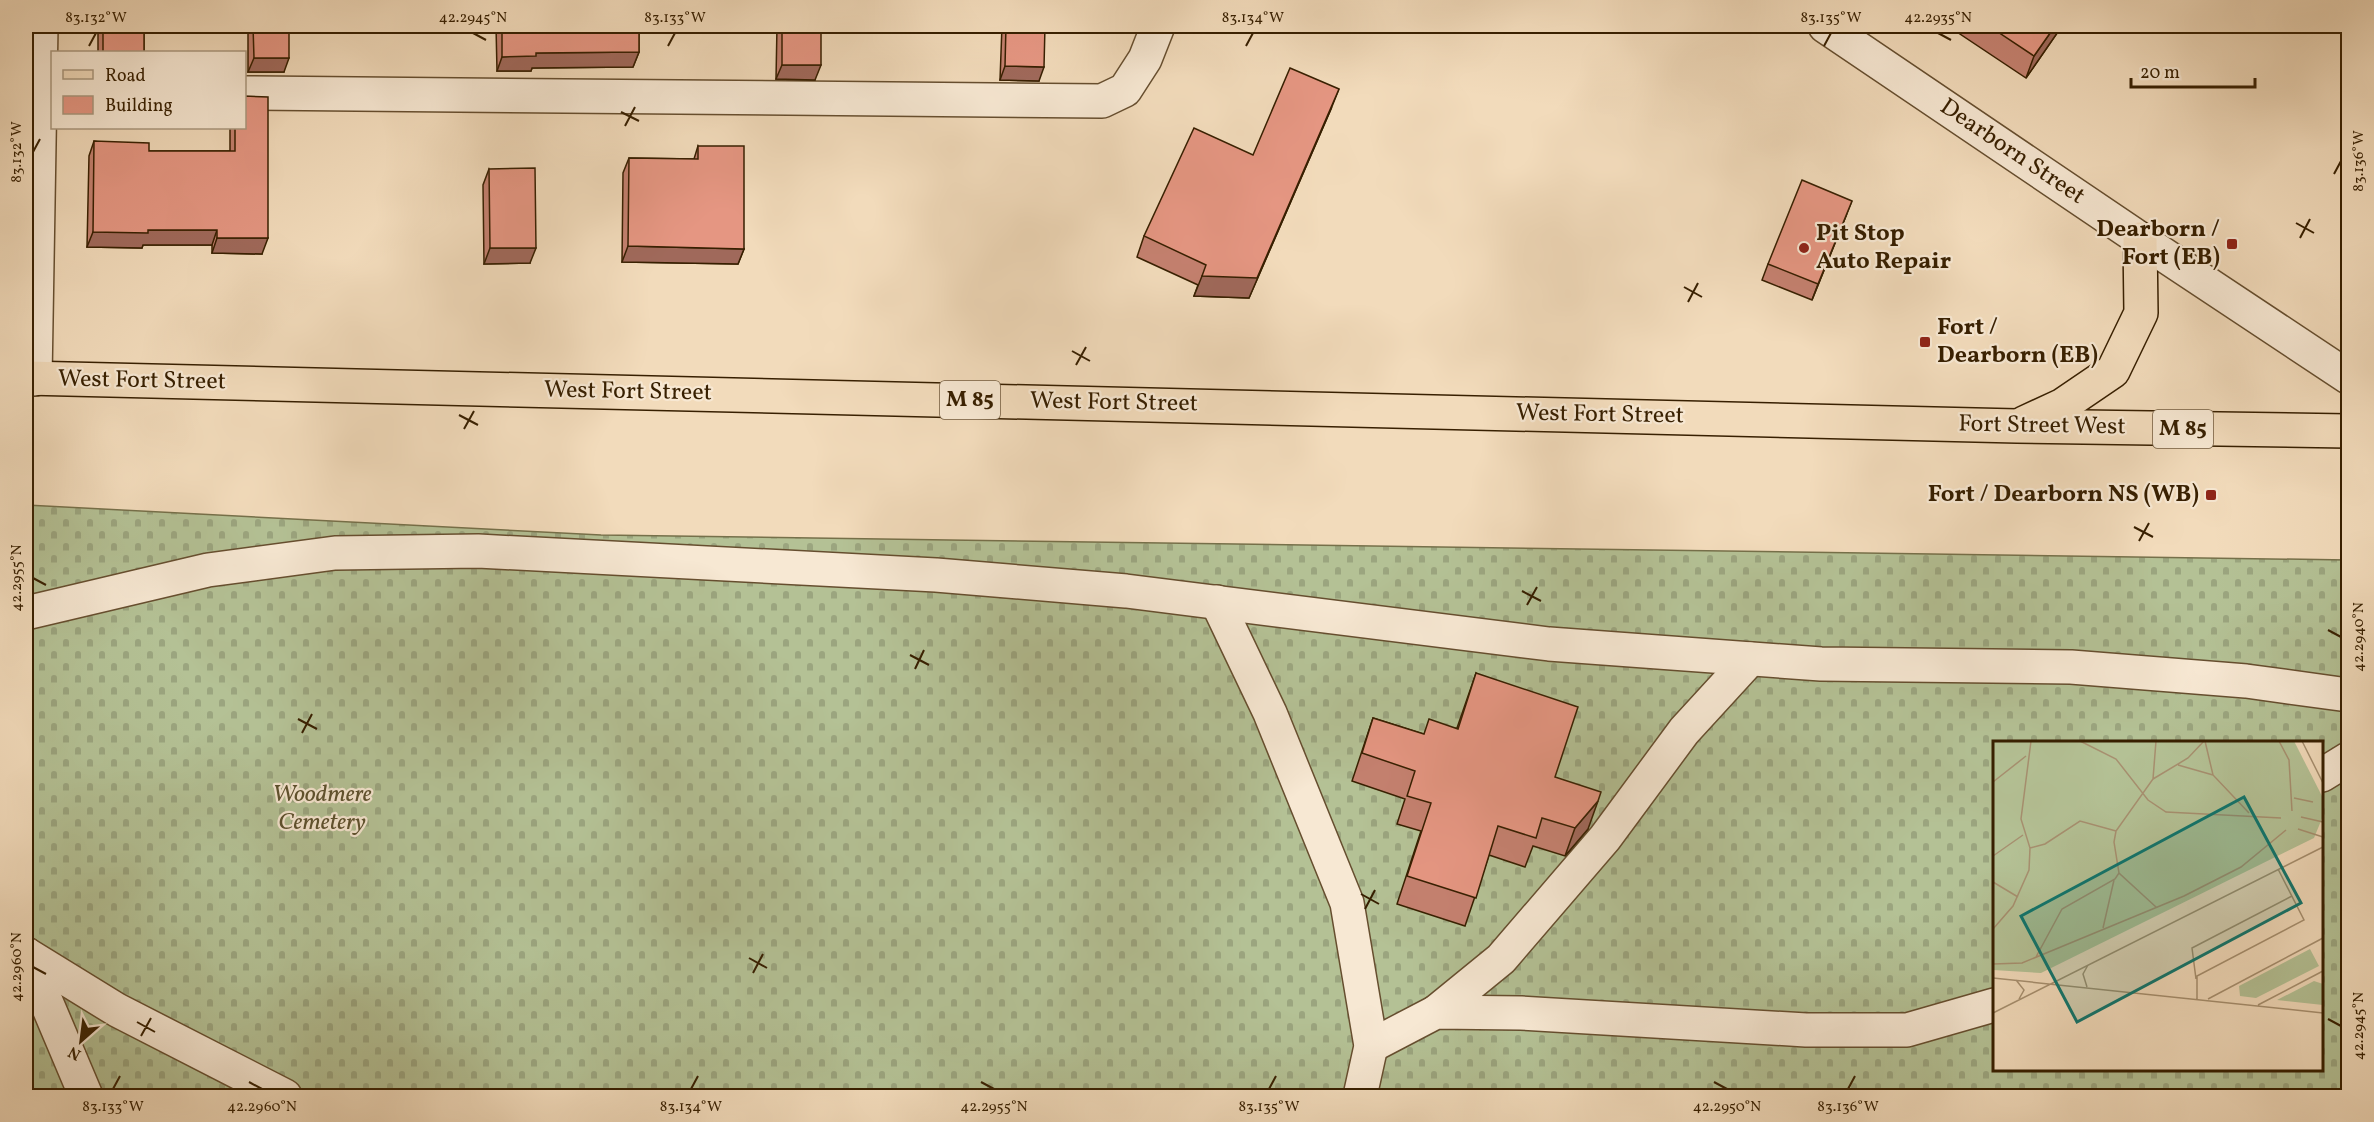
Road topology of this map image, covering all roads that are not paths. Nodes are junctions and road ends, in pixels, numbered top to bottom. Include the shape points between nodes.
1 (41, 26) edge
2 (1158, 26) edge
3 (1825, 26) edge
4 (46, 92) edge
5 (246, 93) edge
6 (2140, 239) junction
7 (2349, 377) edge
8 (30, 378) edge
9 (1915, 422) joint
10 (2017, 426) junction
11 (2349, 431) edge
12 (1217, 602) junction
13 (26, 612) edge
14 (1750, 659) junction
15 (2349, 694) edge
16 (2349, 759) edge
17 (2323, 774) edge
18 (26, 954) edge
19 (1993, 1006) edge
20 (1436, 1011) junction
21 (1371, 1046) junction
22 (86, 1096) edge
23 (285, 1096) edge
24 (1360, 1096) edge

1 - 4 street
2 - 5 street via 1145,58 1125,90 1102,100
3 - 6 street, Dearborn Street
4 - 8 street
6 - 7 street, Dearborn Street
6 - 10 main road via 2141,314 2113,371 2063,405
8 - 9 main road, West Fort Street / M 85
9 - 10 main road, Fort Street West / M 85
10 - 11 main road, Fort Street West / M 85
12 - 13 street via 936,574 478,551 335,553 208,570
12 - 14 street via 1549,644
12 - 21 street via 1270,713 1347,903
14 - 15 street via 1821,664 2071,667
14 - 20 street via 1684,731 1605,838 1501,959
16 - 17 street
18 - 22 street
18 - 23 street via 117,1010
19 - 20 street via 1907,1030 1806,1030
20 - 21 street
21 - 24 street

